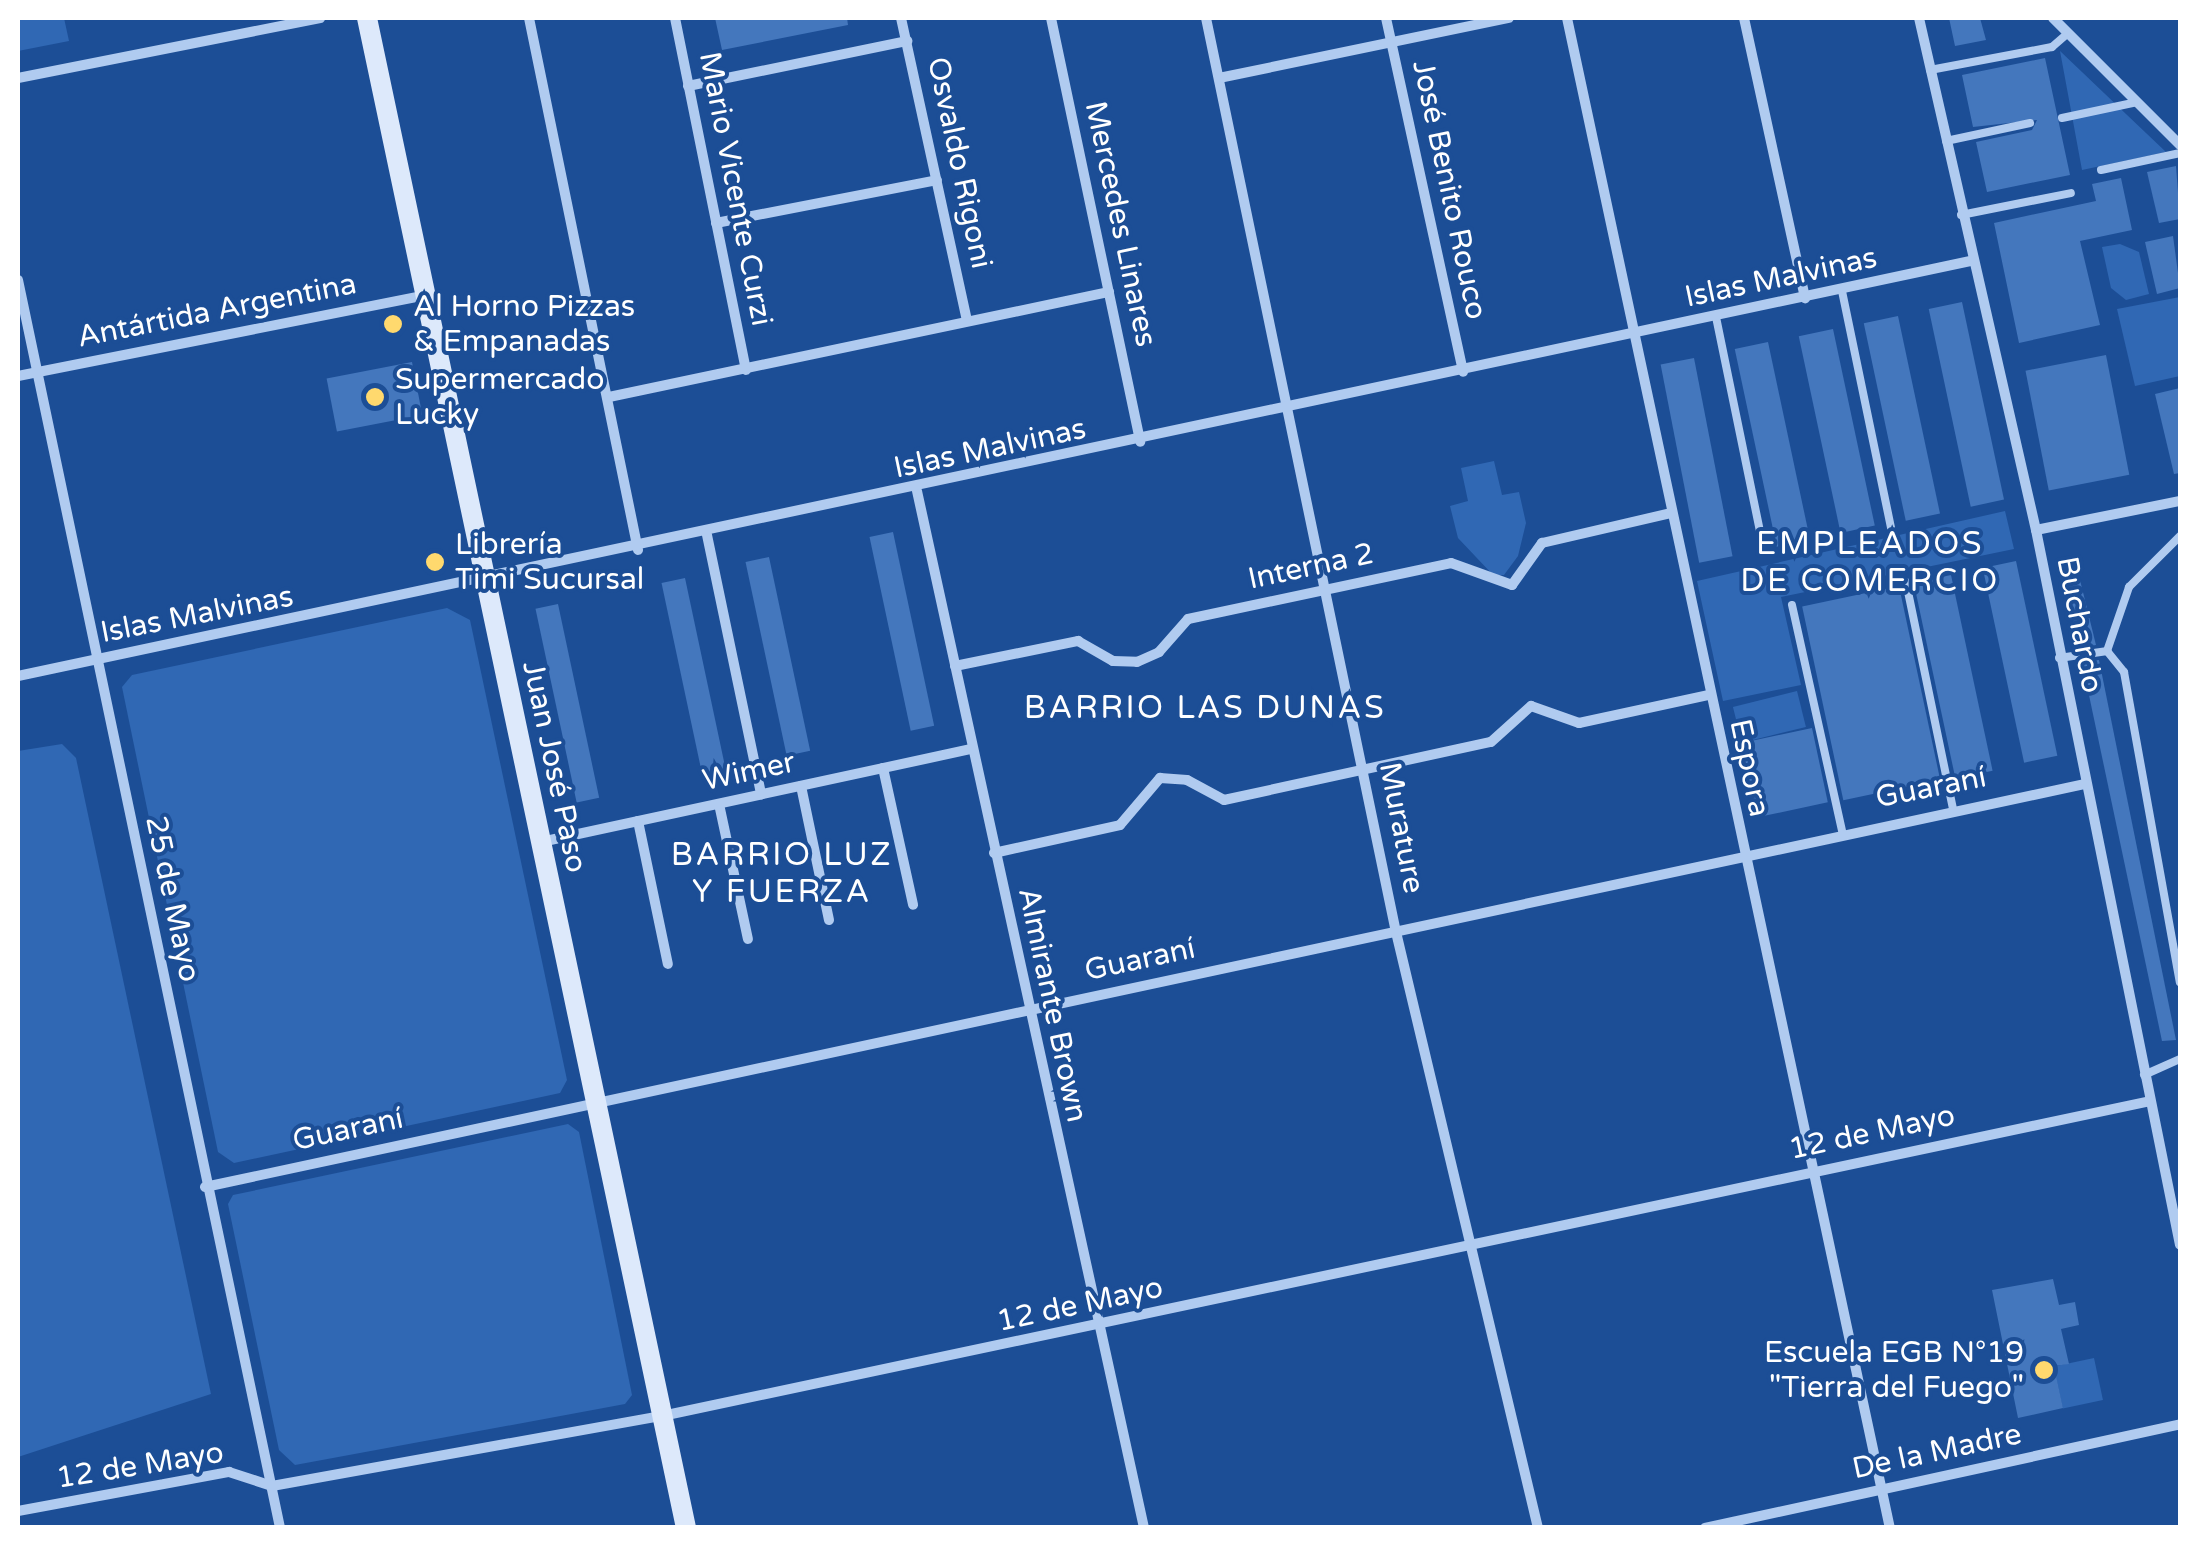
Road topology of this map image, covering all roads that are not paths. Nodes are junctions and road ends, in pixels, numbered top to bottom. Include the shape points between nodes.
1 (320, 18) edge
2 (367, 18) edge
3 (529, 18) edge
4 (675, 18) edge
5 (902, 18) edge
6 (1051, 18) edge
7 (1206, 18) edge
8 (1386, 18) edge
9 (1509, 18) edge
10 (1566, 18) edge
11 (1744, 18) edge
12 (1920, 18) edge
13 (2053, 18) edge
14 (2068, 33) junction
15 (907, 42) junction
16 (1391, 42) junction
17 (1930, 70) junction
18 (18, 78) edge
19 (1220, 78) junction
20 (688, 86) junction
21 (2137, 102) junction
22 (2062, 118) dead end
23 (2030, 122) dead end
24 (1946, 141) junction
25 (2180, 145) edge
26 (2180, 153) edge
27 (2100, 170) dead end
28 (936, 180) junction
29 (2071, 193) dead end
30 (1961, 216) junction
31 (716, 224) junction
32 (1970, 262) junction
33 (18, 280) edge
34 (1842, 291) junction
35 (1109, 292) junction
36 (427, 294) junction
37 (1805, 298) junction
38 (1716, 317) junction
39 (967, 320) junction
40 (1631, 337) junction
41 (746, 370) junction
42 (36, 372) junction
43 (1463, 372) junction
44 (18, 376) edge
45 (609, 397) junction
46 (1288, 408) junction
47 (1140, 442) junction
48 (917, 491) junction
49 (2180, 500) edge
50 (1671, 512) junction
51 (1891, 528) dead end
52 (2036, 530) junction
53 (707, 535) junction
54 (2180, 536) edge
55 (638, 550) junction
56 (1764, 550) dead end
57 (485, 582) junction
58 (1906, 582) dead end
59 (1326, 589) junction
60 (1792, 606) dead end
61 (2107, 651) junction
62 (2059, 658) junction
63 (98, 660) junction
64 (955, 666) junction
65 (18, 676) edge
66 (1709, 696) junction
67 (970, 749) junction
68 (882, 768) junction
69 (1365, 770) junction
70 (2085, 784) junction
71 (801, 786) junction
72 (761, 794) junction
73 (719, 804) junction
74 (1954, 809) junction
75 (638, 821) junction
76 (1842, 831) junction
77 (538, 843) junction
78 (994, 852) junction
79 (1742, 854) junction
80 (913, 905) dead end
81 (829, 920) dead end
82 (1396, 932) junction
83 (748, 940) dead end
84 (668, 964) dead end
85 (2180, 982) edge
86 (1026, 1010) junction
87 (2180, 1060) edge
88 (2144, 1075) junction
89 (2150, 1101) junction
90 (596, 1102) junction
91 (1813, 1170) junction
92 (205, 1187) junction
93 (2180, 1245) edge
94 (1474, 1246) junction
95 (1097, 1327) junction
96 (662, 1416) junction
97 (2180, 1424) edge
98 (272, 1486) junction
99 (1881, 1490) junction
100 (18, 1511) edge
101 (280, 1528) edge
102 (686, 1528) edge
103 (1144, 1528) edge
104 (1538, 1528) edge
105 (1705, 1528) edge
106 (1890, 1528) edge

1 - 18 street
2 - 36 main road, Juan José Paso
3 - 45 street
4 - 20 street, Mario Vicente Curzi
5 - 15 street, Osvaldo Rigoni
6 - 35 street, Mercedes Linares
7 - 19 street, Murature
8 - 16 street, José Benito Rouco
9 - 16 street
10 - 40 street, Espora
11 - 37 street
12 - 17 street, Buchardo
13 - 14 street
14 - 17 lane via 2052,47
14 - 21 street
15 - 20 street
15 - 28 street, Osvaldo Rigoni
16 - 19 street
16 - 43 street, José Benito Rouco
17 - 24 street, Buchardo
19 - 46 street, Murature
20 - 31 street, Mario Vicente Curzi
21 - 22 lane
21 - 25 street
23 - 24 lane
24 - 30 street, Buchardo
26 - 27 lane
28 - 31 street
28 - 39 street, Osvaldo Rigoni
29 - 30 lane
30 - 32 street, Buchardo
31 - 41 street, Mario Vicente Curzi
32 - 34 street, Islas Malvinas
32 - 52 street, Buchardo
33 - 42 street, 25 de Mayo
34 - 37 street, Islas Malvinas
34 - 51 lane
35 - 39 street
35 - 47 street, Mercedes Linares
36 - 42 street, Antártida Argentina
36 - 57 main road, Juan José Paso
37 - 38 street, Islas Malvinas
38 - 40 street, Islas Malvinas
38 - 56 lane
39 - 41 street
40 - 43 street, Islas Malvinas
40 - 50 street, Espora
41 - 45 street
42 - 44 street, Antártida Argentina
42 - 63 street, 25 de Mayo
43 - 46 street, Islas Malvinas
45 - 55 street
46 - 47 street, Islas Malvinas
46 - 59 street, Murature
47 - 48 street, Islas Malvinas
48 - 53 street, Islas Malvinas
48 - 64 street, Almirante Brown
49 - 52 street
50 - 59 street, Interna 2 via 1542,543 1512,585 1459,562
50 - 66 street, Espora
52 - 62 street, Buchardo
53 - 55 street, Islas Malvinas
53 - 72 street
54 - 61 lane via 2130,587
55 - 57 street, Islas Malvinas
57 - 63 street, Islas Malvinas
57 - 77 main road, Juan José Paso
58 - 74 lane
59 - 64 street, Interna 2 via 1188,619 1159,652 1136,662 1112,661 1078,641
59 - 69 street, Murature
60 - 76 lane
61 - 62 lane
61 - 85 lane via 2124,672
62 - 70 street, Buchardo
63 - 65 street, Islas Malvinas
63 - 92 street, 25 de Mayo
64 - 67 street, Almirante Brown
66 - 69 street via 1579,724 1531,706 1491,742
66 - 79 street, Espora
67 - 68 street, Wimer
67 - 78 street, Almirante Brown
68 - 71 street, Wimer
68 - 80 street
69 - 78 street via 1224,800 1186,780 1160,778 1120,825
69 - 82 street, Murature
70 - 74 street, Guaraní
70 - 88 street, Buchardo
71 - 72 street, Wimer
71 - 81 street
72 - 73 street, Wimer
73 - 75 street, Wimer
73 - 83 street
74 - 76 street, Guaraní
75 - 77 street, Wimer
75 - 84 street
76 - 79 street, Guaraní
77 - 90 main road, Juan José Paso
78 - 86 street, Almirante Brown
79 - 82 street, Guaraní
79 - 91 street, Espora
82 - 86 street, Guaraní
82 - 94 street, Murature
86 - 90 street, Guaraní
86 - 95 street, Almirante Brown
87 - 88 lane
88 - 89 street, Buchardo
89 - 91 street, 12 de Mayo
89 - 93 street, Buchardo
90 - 92 street, Guaraní
90 - 96 main road, Juan José Paso
91 - 94 street, 12 de Mayo
91 - 99 street, Espora
92 - 98 street, 25 de Mayo
94 - 95 street, 12 de Mayo
94 - 104 street, Murature
95 - 96 street, 12 de Mayo
95 - 103 street, Almirante Brown
96 - 98 street, 12 de Mayo
96 - 102 main road, Juan José Paso
97 - 99 street, De la Madre
98 - 100 street, 12 de Mayo via 229,1472
98 - 101 street, 25 de Mayo
99 - 105 street, De la Madre
99 - 106 street, Espora

